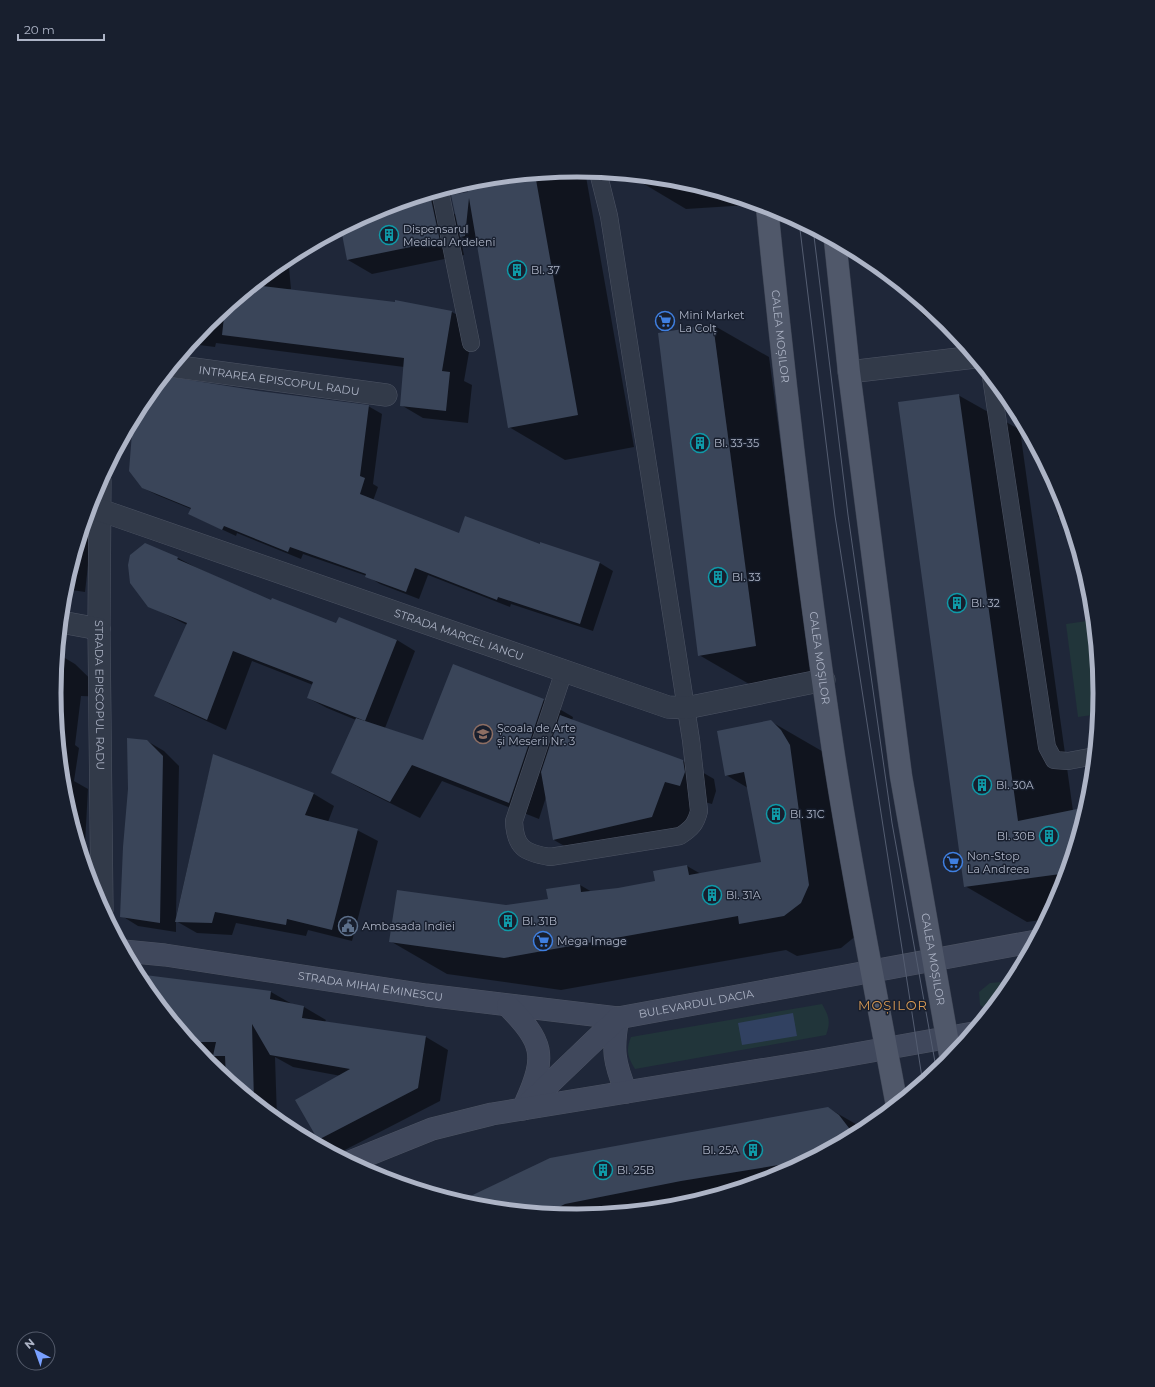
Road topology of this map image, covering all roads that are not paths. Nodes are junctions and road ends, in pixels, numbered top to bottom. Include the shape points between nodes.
1 (599, 178) edge
2 (441, 196) edge
3 (768, 213) edge
4 (836, 246) edge
5 (470, 343) dead end
6 (969, 357) edge
7 (178, 367) edge
8 (849, 372) junction
9 (992, 387) edge
10 (386, 395) dead end
11 (100, 496) edge
12 (100, 510) junction
13 (66, 623) edge
14 (100, 629) junction
15 (564, 671) junction
16 (824, 680) junction
17 (686, 708) junction
18 (1090, 757) edge
19 (102, 895) edge
20 (1030, 942) edge
21 (130, 952) edge
22 (933, 960) junction
23 (872, 972) junction
24 (508, 1006) junction
25 (618, 1018) junction
26 (966, 1034) edge
27 (947, 1038) junction
28 (886, 1049) junction
29 (950, 1052) edge
30 (626, 1092) junction
31 (896, 1100) edge
32 (523, 1109) junction
33 (355, 1160) edge

1 - 17 lane via 610,223
2 - 5 lane
3 - 16 main road, CALEA MOȘILOR
4 - 8 main road, CALEA MOȘILOR
6 - 8 street
7 - 10 street, INTRAREA EPISCOPUL RADU
8 - 22 main road, CALEA MOȘILOR via 901,776
9 - 18 lane via 1047,747 1054,760 1068,762
11 - 12 street, STRADA EPISCOPUL RADU
12 - 14 street, STRADA EPISCOPUL RADU
12 - 15 street, STRADA MARCEL IANCU
13 - 14 street
14 - 19 street, STRADA EPISCOPUL RADU
15 - 17 street, STRADA MARCEL IANCU via 668,707
15 - 17 lane via 514,821 517,842 531,854 550,857 581,853 680,836 690,830 697,822 699,811
16 - 17 street, STRADA MARCEL IANCU
16 - 23 main road, CALEA MOȘILOR
20 - 22 main road, BULEVARDUL DACIA
21 - 24 main road, STRADA MIHAI EMINESCU
22 - 23 main road, BULEVARDUL DACIA
22 - 27 main road, CALEA MOȘILOR
23 - 25 main road, BULEVARDUL DACIA
23 - 28 main road, CALEA MOȘILOR
24 - 25 main road, STRADA MIHAI EMINESCU
24 - 32 main road via 536,1040 539,1054 540,1066
25 - 30 main road via 613,1051
25 - 32 main road
26 - 27 main road
27 - 28 main road
27 - 29 main road, CALEA MOȘILOR
28 - 30 main road
28 - 31 main road, CALEA MOȘILOR
30 - 32 main road
32 - 33 main road via 432,1129

